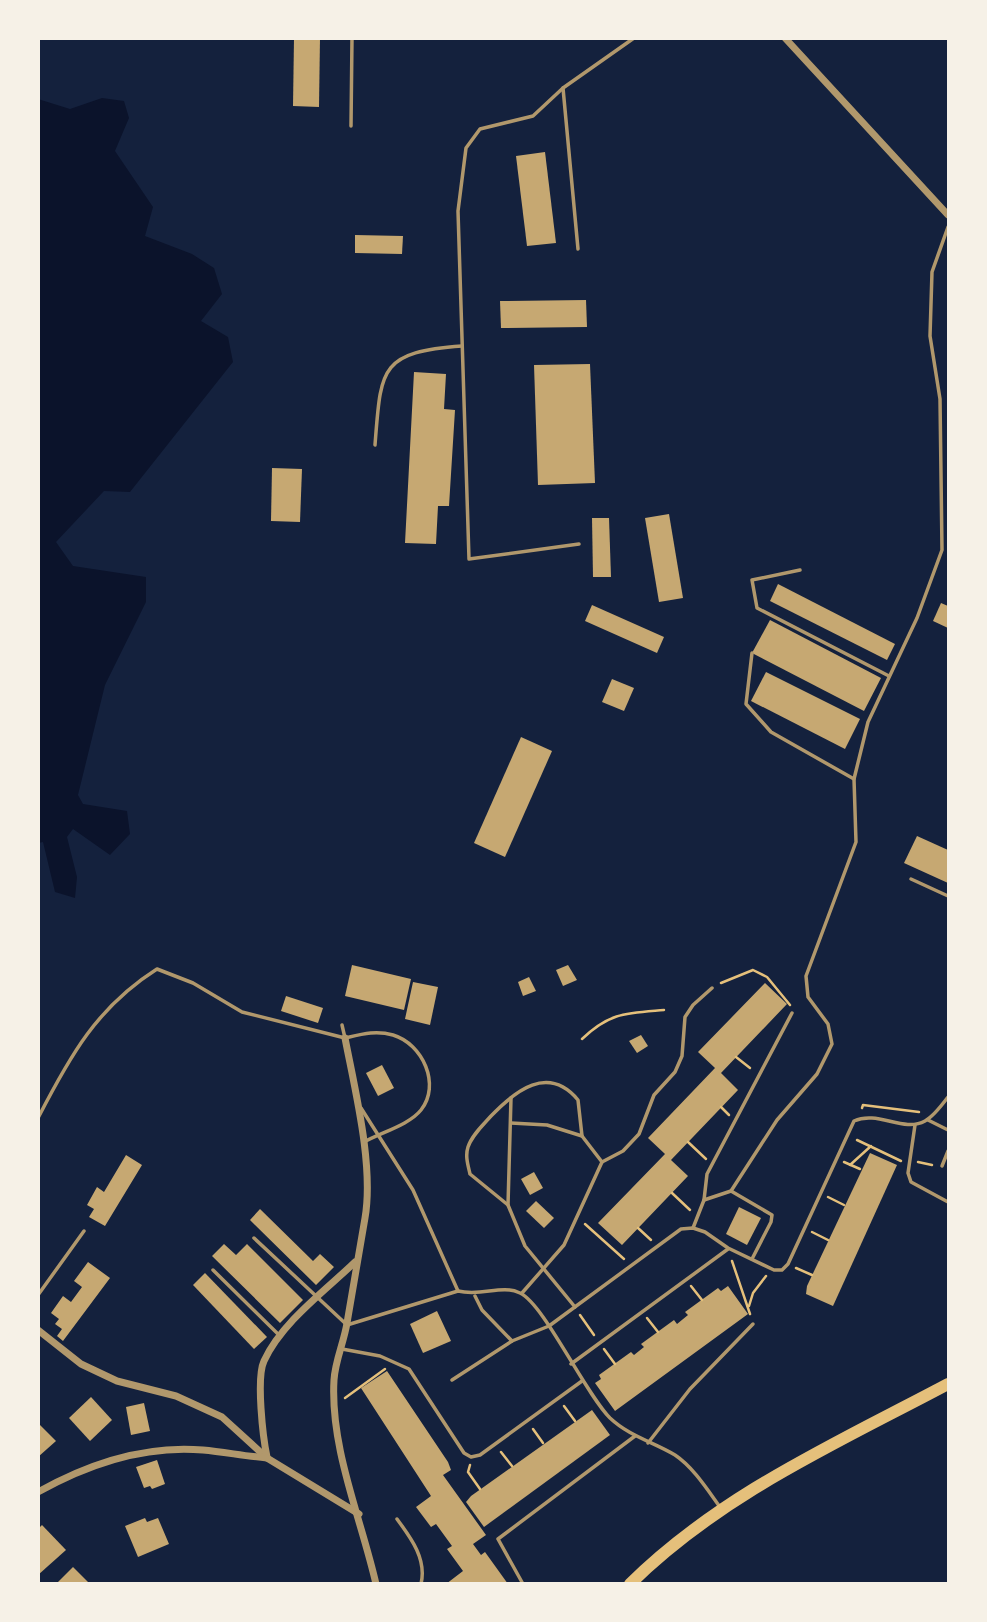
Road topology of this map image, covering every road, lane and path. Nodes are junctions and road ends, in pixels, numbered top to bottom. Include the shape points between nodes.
1 (352, 38) edge
2 (634, 38) edge
3 (785, 38) edge
4 (564, 88) junction
5 (351, 126) dead end
6 (948, 215) edge
7 (948, 227) edge
8 (578, 249) dead end
9 (462, 346) junction
10 (375, 445) dead end
11 (579, 544) dead end
12 (800, 570) dead end
13 (752, 653) dead end
14 (889, 676) junction
15 (854, 779) junction
16 (911, 879) dead end
17 (948, 896) edge
18 (712, 988) joint
19 (664, 1010) dead end
20 (793, 1011) joint
21 (342, 1025) dead end
22 (345, 1038) junction
23 (582, 1039) dead end
24 (736, 1057) dead end
25 (760, 1074) junction
26 (511, 1095) junction
27 (948, 1097) edge
28 (358, 1103) junction
29 (924, 1110) dead end
30 (38, 1118) edge
31 (862, 1118) junction
32 (928, 1120) junction
33 (511, 1123) junction
34 (915, 1125) junction
35 (948, 1130) edge
36 (378, 1134) junction
37 (582, 1136) junction
38 (847, 1136) junction
39 (365, 1142) junction
40 (688, 1142) dead end
41 (871, 1146) junction
42 (948, 1151) edge
43 (837, 1159) junction
44 (602, 1162) junction
45 (910, 1162) junction
46 (712, 1165) junction
47 (850, 1165) junction
48 (942, 1166) joint
49 (860, 1170) dead end
50 (732, 1191) junction
51 (672, 1193) dead end
52 (820, 1194) junction
53 (704, 1200) junction
54 (948, 1202) edge
55 (508, 1205) junction
56 (844, 1205) dead end
57 (578, 1217) junction
58 (697, 1217) junction
59 (638, 1228) dead end
60 (693, 1228) junction
61 (804, 1229) junction
62 (84, 1231) dead end
63 (254, 1238) dead end
64 (828, 1240) dead end
65 (657, 1247) junction
66 (728, 1248) junction
67 (752, 1259) junction
68 (355, 1262) junction
69 (788, 1264) junction
70 (632, 1265) junction
71 (213, 1270) dead end
72 (542, 1270) junction
73 (774, 1270) junction
74 (812, 1275) dead end
75 (687, 1279) junction
76 (458, 1292) junction
77 (522, 1293) junction
78 (38, 1295) edge
79 (475, 1296) junction
80 (317, 1299) junction
81 (702, 1300) dead end
82 (575, 1307) junction
83 (748, 1309) junction
84 (643, 1312) junction
85 (753, 1324) joint
86 (347, 1325) junction
87 (548, 1326) junction
88 (38, 1330) edge
89 (658, 1332) dead end
90 (281, 1336) junction
91 (512, 1341) junction
92 (600, 1343) junction
93 (340, 1348) junction
94 (398, 1362) junction
95 (572, 1364) junction
96 (615, 1364) dead end
97 (452, 1380) dead end
98 (582, 1381) junction
99 (948, 1384) edge
100 (559, 1398) junction
101 (334, 1407) junction
102 (575, 1420) dead end
103 (527, 1421) junction
104 (635, 1436) junction
105 (543, 1443) dead end
106 (648, 1443) junction
107 (495, 1444) junction
108 (471, 1457) junction
109 (267, 1458) junction
110 (512, 1466) dead end
111 (480, 1489) dead end
112 (38, 1492) edge
113 (721, 1509) junction
114 (359, 1514) junction
115 (397, 1518) dead end
116 (376, 1584) edge
117 (421, 1584) edge
118 (523, 1584) edge
119 (630, 1584) edge

1 - 5 lane
2 - 4 lane
3 - 6 street
4 - 8 lane
4 - 9 lane via 533,116 480,129 466,148 458,211
7 - 14 lane via 932,272 930,336 940,399 942,550
9 - 10 lane via 402,356 386,372
9 - 11 lane via 469,559
12 - 14 lane via 752,580 757,608
13 - 15 lane via 746,704 771,732
14 - 15 lane via 868,722
15 - 50 lane via 856,842 805,986 828,1024 832,1044 817,1074 776,1120
16 - 17 lane
18 - 20 path via 753,970 767,977
18 - 44 lane via 685,1017 682,1056 675,1072 654,1095 639,1134
19 - 23 path via 620,1013 599,1022
20 - 25 lane
21 - 22 lane
22 - 28 street
22 - 30 lane via 242,1012 157,969 114,1000 95,1021
22 - 36 lane via 373,1031 394,1035 406,1041 426,1066 429,1095 421,1109
24 - 25 path
25 - 46 lane
26 - 33 lane
26 - 37 lane via 528,1084 542,1083 572,1092 578,1100
26 - 55 lane via 477,1132 467,1162 470,1174
27 - 32 lane
28 - 36 lane
28 - 39 street
29 - 31 path via 863,1105
31 - 34 lane
31 - 38 lane via 854,1121
32 - 34 lane
32 - 35 lane
33 - 37 lane via 547,1125
33 - 55 lane
34 - 45 lane
36 - 39 lane
36 - 76 lane via 413,1190
37 - 44 lane
38 - 41 path
38 - 43 lane
39 - 68 street via 366,1215
40 - 46 path
41 - 45 path
41 - 47 path
42 - 48 lane
43 - 47 path
43 - 52 lane
44 - 57 lane
45 - 48 path
45 - 54 lane via 908,1173 917,1188
46 - 53 lane
47 - 49 path
50 - 53 lane
50 - 67 lane via 772,1214
51 - 58 path
52 - 56 path
52 - 61 lane
53 - 58 lane
55 - 72 lane
57 - 70 path
57 - 72 lane via 564,1245
58 - 60 lane
59 - 65 path
60 - 65 lane via 681,1229
60 - 66 lane
61 - 64 path
61 - 69 lane
62 - 78 lane
63 - 80 lane
65 - 70 lane
66 - 67 lane
66 - 75 lane
66 - 83 path
67 - 73 lane
68 - 80 street
68 - 86 street
69 - 73 lane
69 - 74 path
70 - 82 lane
71 - 90 lane
72 - 77 lane
72 - 82 lane
73 - 83 path via 753,1293
75 - 81 path
75 - 84 lane
76 - 79 lane
76 - 86 lane
77 - 79 lane via 504,1289
77 - 87 lane
79 - 91 lane via 482,1311
80 - 86 lane
80 - 90 street
82 - 87 lane
82 - 92 path
83 - 85 path
84 - 89 path
84 - 92 lane
85 - 106 lane via 690,1389
86 - 93 street
87 - 91 lane
87 - 95 lane
88 - 109 street via 81,1364 222,1417
90 - 109 street via 262,1363 262,1431
91 - 97 lane
92 - 95 lane
92 - 96 path
93 - 94 lane
93 - 101 street
94 - 101 path via 370,1377
94 - 108 lane via 416,1377 464,1453
95 - 98 lane
98 - 100 lane
98 - 104 lane via 610,1418
99 - 113 main road via 828,1446
100 - 102 path
100 - 103 lane
101 - 114 street
103 - 105 path
103 - 107 lane
104 - 106 lane
104 - 118 lane via 498,1539
106 - 113 lane via 676,1456 701,1480
107 - 108 lane
107 - 110 path
108 - 111 path via 468,1472
109 - 112 street via 180,1449 126,1455
109 - 114 street
113 - 119 main road
114 - 116 street
115 - 117 lane via 415,1542 424,1573

